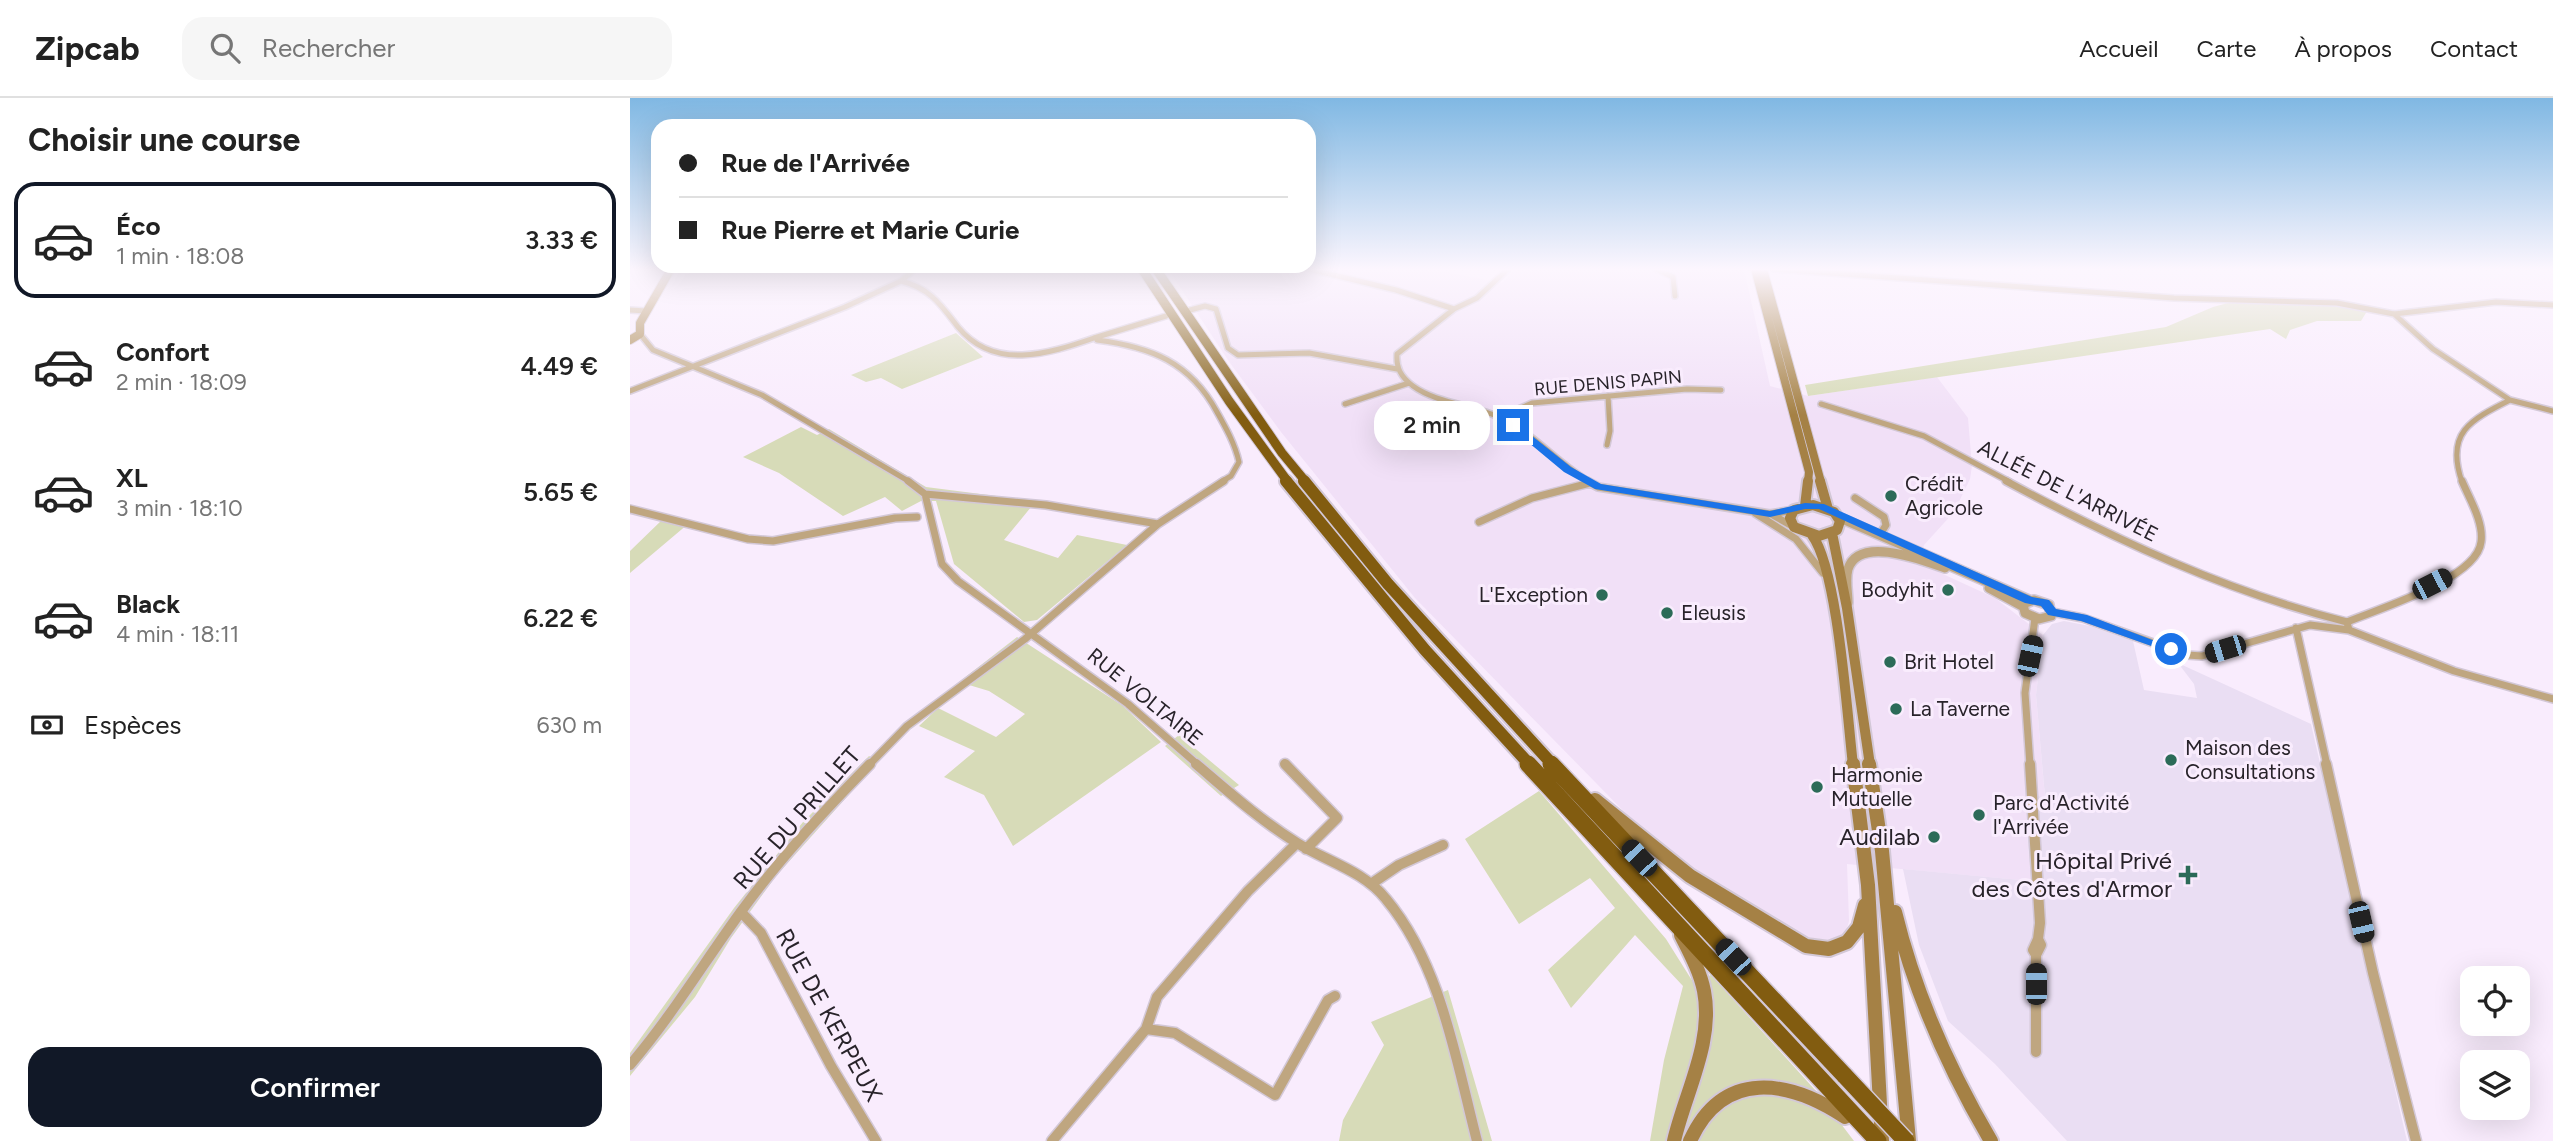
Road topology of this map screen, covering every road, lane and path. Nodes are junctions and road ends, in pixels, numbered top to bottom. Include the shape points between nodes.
1 (643, 318) edge
2 (819, 318) edge
3 (951, 318) edge
4 (1161, 318) edge
5 (1174, 318) edge
6 (1189, 318) edge
7 (1218, 318) edge
8 (1449, 318) edge
9 (1768, 318) edge
10 (1776, 318) edge
11 (2399, 318) edge
12 (640, 334) junction
13 (1095, 339) junction
14 (630, 340) edge
15 (694, 368) junction
16 (1397, 369) junction
17 (1409, 383) junction
18 (1721, 390) dead end
19 (630, 391) edge
20 (1608, 396) junction
21 (2510, 400) junction
22 (1345, 404) dead end
23 (1821, 404) dead end
24 (2553, 411) edge
25 (1500, 417) junction
26 (1607, 444) dead end
27 (1590, 483) junction
28 (925, 494) junction
29 (1855, 498) dead end
30 (1805, 506) junction
31 (630, 509) edge
32 (1828, 509) junction
33 (1794, 510) junction
34 (1751, 511) junction
35 (1770, 514) junction
36 (917, 517) dead end
37 (1479, 522) dead end
38 (1158, 524) junction
39 (1837, 525) junction
40 (1794, 527) junction
41 (1881, 533) junction
42 (1812, 535) junction
43 (1945, 568) junction
44 (1830, 585) junction
45 (2026, 603) junction
46 (1847, 608) junction
47 (2299, 610) junction
48 (2052, 612) junction
49 (2035, 618) junction
50 (2310, 625) junction
51 (2348, 626) junction
52 (2297, 628) junction
53 (1030, 633) junction
54 (2553, 699) edge
55 (1546, 758) junction
56 (1285, 764) dead end
57 (1443, 845) dead end
58 (1302, 846) junction
59 (1882, 851) junction
60 (1371, 884) junction
61 (1868, 885) junction
62 (741, 912) junction
63 (1674, 919) junction
64 (1335, 996) dead end
65 (1146, 1029) junction
66 (2036, 1052) dead end
67 (630, 1065) edge
68 (1845, 1110) junction
69 (876, 1141) edge
70 (1052, 1141) edge
71 (1477, 1141) edge
72 (1674, 1141) edge
73 (1690, 1141) edge
74 (1878, 1141) edge
75 (1907, 1141) edge
76 (1991, 1141) edge
77 (2416, 1141) edge

1 - 12 main road
2 - 15 street
3 - 13 street via 969,340 991,352 1017,356 1039,355
4 - 13 street
5 - 63 highway via 1232,406 1338,545 1460,688
6 - 55 highway via 1317,498
7 - 16 street via 1226,344 1238,355 1309,353
8 - 16 street via 1403,345 1397,354
9 - 30 main road via 1809,472
10 - 32 main road
11 - 21 street via 2433,349
12 - 14 main road
12 - 15 street via 653,349
13 - 38 street, RUE DU PRILLET via 1128,343 1175,359 1202,389 1237,449 1239,462 1231,476
15 - 19 street
15 - 28 street via 762,395
16 - 17 street
17 - 22 street
17 - 25 street
18 - 20 street, RUE DENIS PAPIN
20 - 25 street, RUE DENIS PAPIN via 1532,402
20 - 26 street
21 - 24 street
21 - 51 street via 2476,414 2456,445 2454,462 2480,533 2474,559
23 - 47 street, ALLÉE DE L'ARRIVÉE via 1924,436 2074,516 2215,581
25 - 27 street
27 - 34 street
27 - 37 street via 1532,498
28 - 38 street via 1046,505
28 - 53 street, RUE VOLTAIRE via 942,564 958,581
29 - 41 street via 1884,517
30 - 32 main road
30 - 33 main road
31 - 36 street via 687,520 753,542 849,529 900,516
32 - 39 main road
33 - 35 street
33 - 40 main road via 1790,518
34 - 35 street
34 - 44 street via 1797,539
35 - 40 street
38 - 53 street, RUE DU PRILLET
39 - 41 street
39 - 42 main road
39 - 43 street via 1858,528
39 - 46 main road
40 - 42 main road
41 - 45 street
42 - 44 main road via 1821,547
43 - 45 street
43 - 46 street via 1903,554 1865,554 1848,569
44 - 61 main road
45 - 48 street via 2045,603
45 - 49 street via 2025,613
46 - 59 main road
47 - 50 street
47 - 51 street, ALLÉE DE L'ARRIVÉE
48 - 49 street via 2046,619
48 - 52 street via 2202,656
49 - 66 street via 2025,693 2040,923 2033,950
50 - 51 street
50 - 52 street
51 - 54 street via 2454,671
52 - 77 street via 2373,974
53 - 58 street, RUE VOLTAIRE via 1128,704 1252,812
53 - 62 street, RUE DU PRILLET via 907,726 802,835
55 - 61 main road via 1665,859 1806,946 1827,950 1847,944 1859,929
55 - 75 highway, bridge
56 - 58 street via 1337,818
57 - 60 street
58 - 60 street, RUE VOLTAIRE
58 - 65 street via 1248,891 1157,997
59 - 75 main road
59 - 76 main road via 1923,1012
60 - 71 street, RUE VOLTAIRE via 1402,921 1429,969
61 - 74 main road
62 - 67 street, RUE DU PRILLET via 659,1031
62 - 69 street, RUE DE KERPEUX via 761,933
63 - 68 highway
63 - 72 main road via 1695,964 1706,1011
64 - 65 street via 1328,1000 1275,1096 1175,1033
65 - 70 street
68 - 73 main road via 1796,1091 1754,1088 1713,1107
68 - 74 highway

